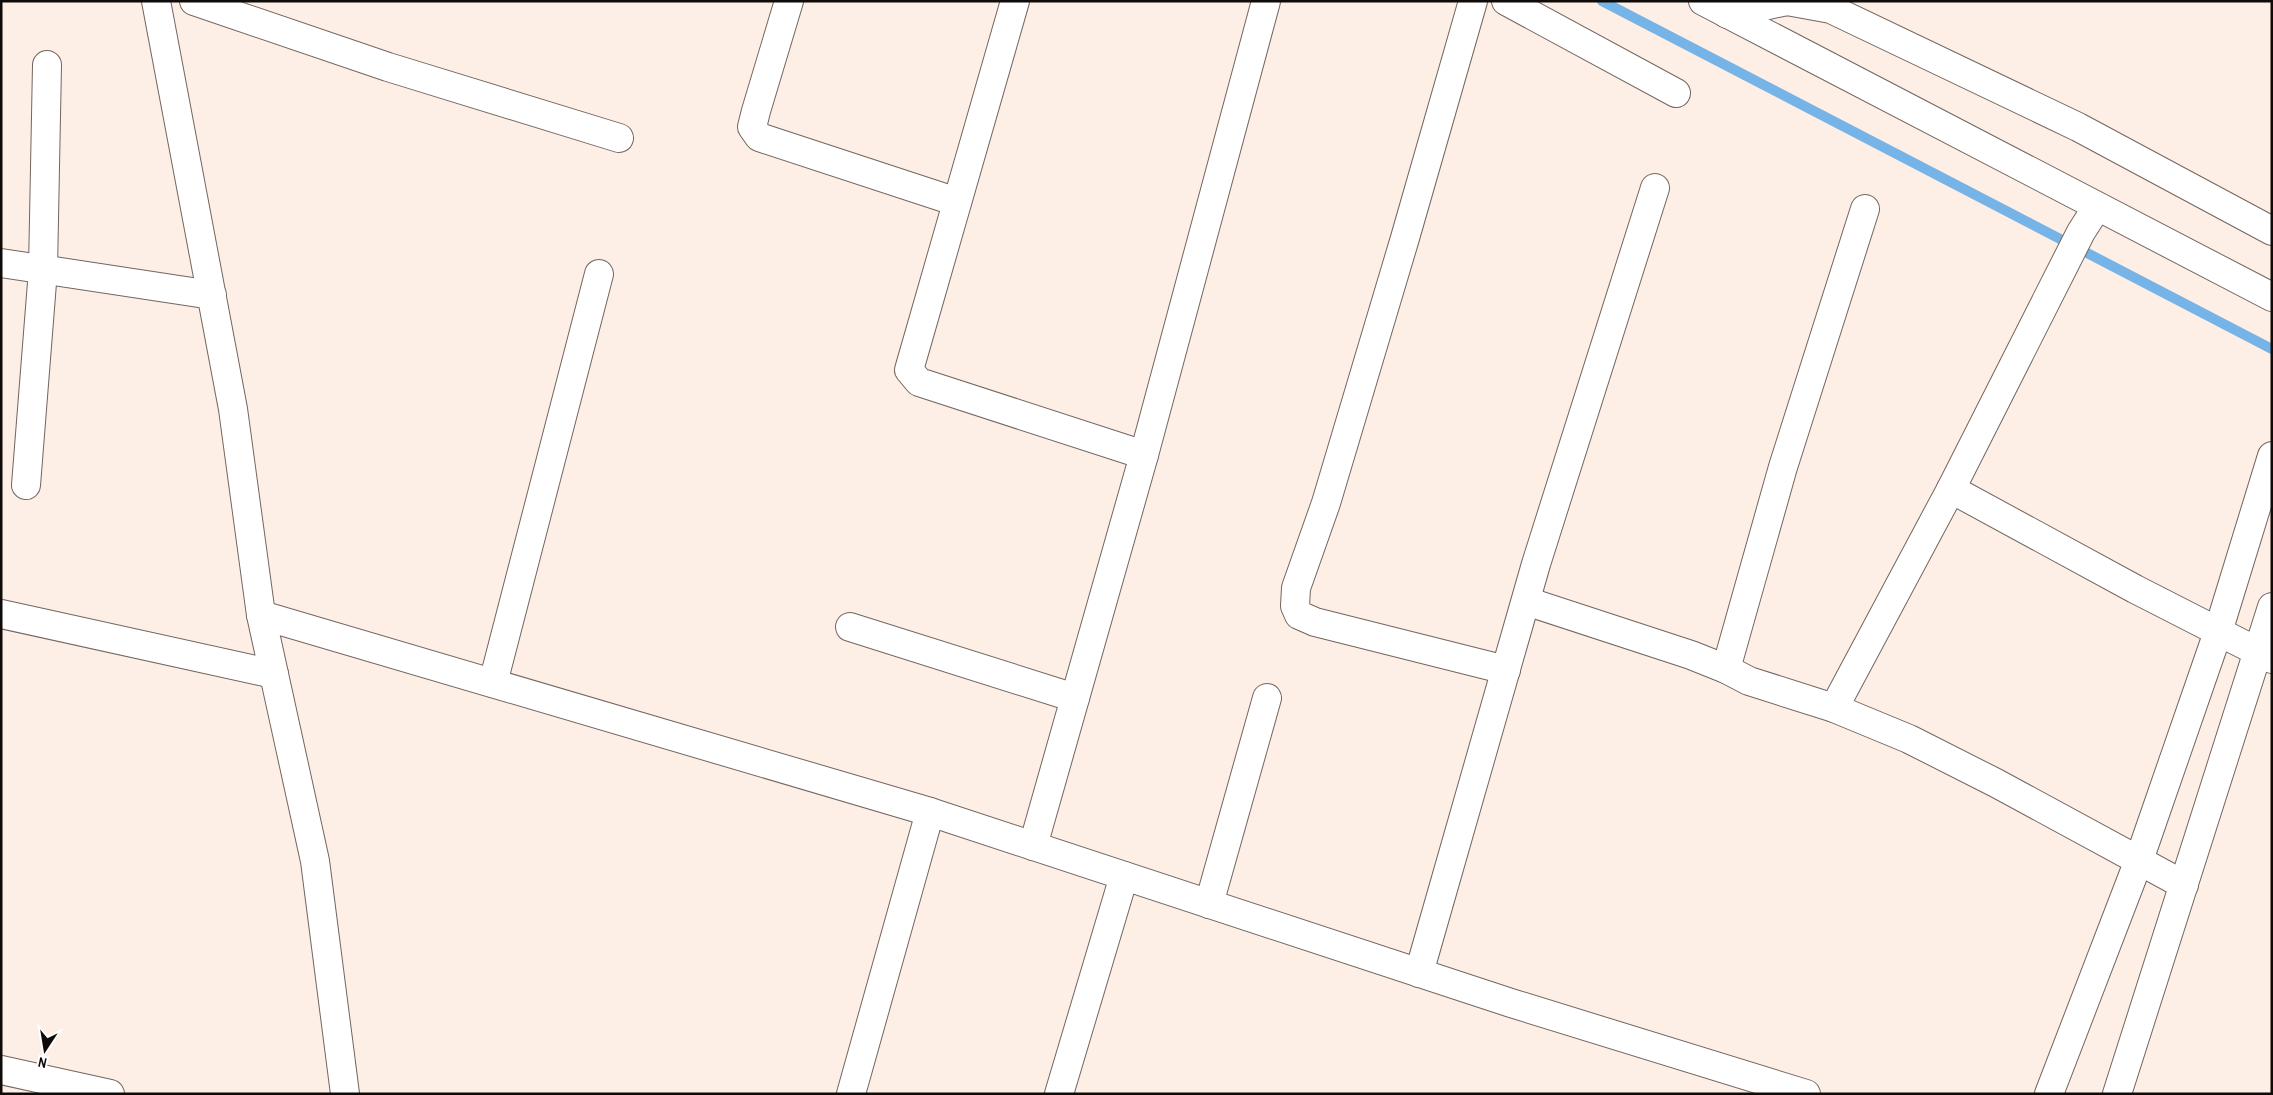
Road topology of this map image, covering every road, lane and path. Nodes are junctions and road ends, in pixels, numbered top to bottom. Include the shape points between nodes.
1 (156, 1) edge
2 (194, 1) edge
3 (789, 1) edge
4 (1015, 1) edge
5 (1266, 1) edge
6 (1473, 1) edge
7 (1506, 1) edge
8 (1787, 1) edge
9 (1715, 7) edge
10 (47, 65) dead end
11 (1676, 93) dead end
12 (619, 138) dead end
13 (1656, 188) dead end
14 (957, 202) junction
15 (2098, 207) junction
16 (1865, 209) dead end
17 (2272, 232) edge
18 (1, 263) edge
19 (43, 270) junction
20 (599, 274) dead end
21 (212, 295) junction
22 (2272, 297) edge
23 (1144, 455) junction
24 (2272, 456) edge
25 (26, 485) dead end
26 (1951, 489) junction
27 (1526, 601) junction
28 (2272, 607) edge
29 (1, 614) edge
30 (261, 615) junction
31 (850, 627) dead end
32 (2218, 632) junction
33 (2264, 655) edge
34 (1726, 669) junction
35 (1506, 670) junction
36 (274, 674) junction
37 (493, 683) junction
38 (1075, 698) junction
39 (1267, 698) dead end
40 (1834, 708) junction
41 (930, 812) junction
42 (1033, 846) junction
43 (2139, 860) junction
44 (1124, 876) junction
45 (2184, 884) junction
46 (1209, 904) junction
47 (1419, 973) junction
48 (1, 1070) edge
49 (110, 1094) edge
50 (345, 1094) edge
51 (851, 1094) edge
52 (1059, 1094) edge
53 (1806, 1094) edge
54 (2049, 1094) edge
55 (2117, 1094) edge

1 - 21 street
2 - 12 street via 388,67
3 - 14 street via 752,127 759,137
4 - 14 street
5 - 23 street
6 - 35 street via 1326,503 1296,588 1295,606 1299,615 1315,622
7 - 11 street
8 - 9 street
8 - 17 street via 1831,9 2078,127
9 - 15 street
10 - 19 street
13 - 27 street
14 - 23 street via 908,370 919,382
15 - 22 street
15 - 26 street via 2082,232
16 - 34 street via 1783,467
18 - 19 street
19 - 21 street
19 - 25 street
20 - 37 street
21 - 30 street via 233,409
23 - 38 street
24 - 32 street
26 - 32 street
26 - 40 street
27 - 34 street
27 - 35 street
28 - 33 street
29 - 36 street
30 - 36 street
30 - 37 street
31 - 38 street
32 - 33 street
32 - 43 street
33 - 45 street
34 - 40 street via 1749,681
35 - 47 street
36 - 50 street via 315,861
37 - 41 street
38 - 42 street
39 - 46 street
40 - 43 street via 1909,739
41 - 42 street
41 - 51 street
42 - 44 street
43 - 45 street
43 - 54 street
44 - 46 street
44 - 52 street
45 - 55 street
46 - 47 street
47 - 53 street
48 - 49 street

